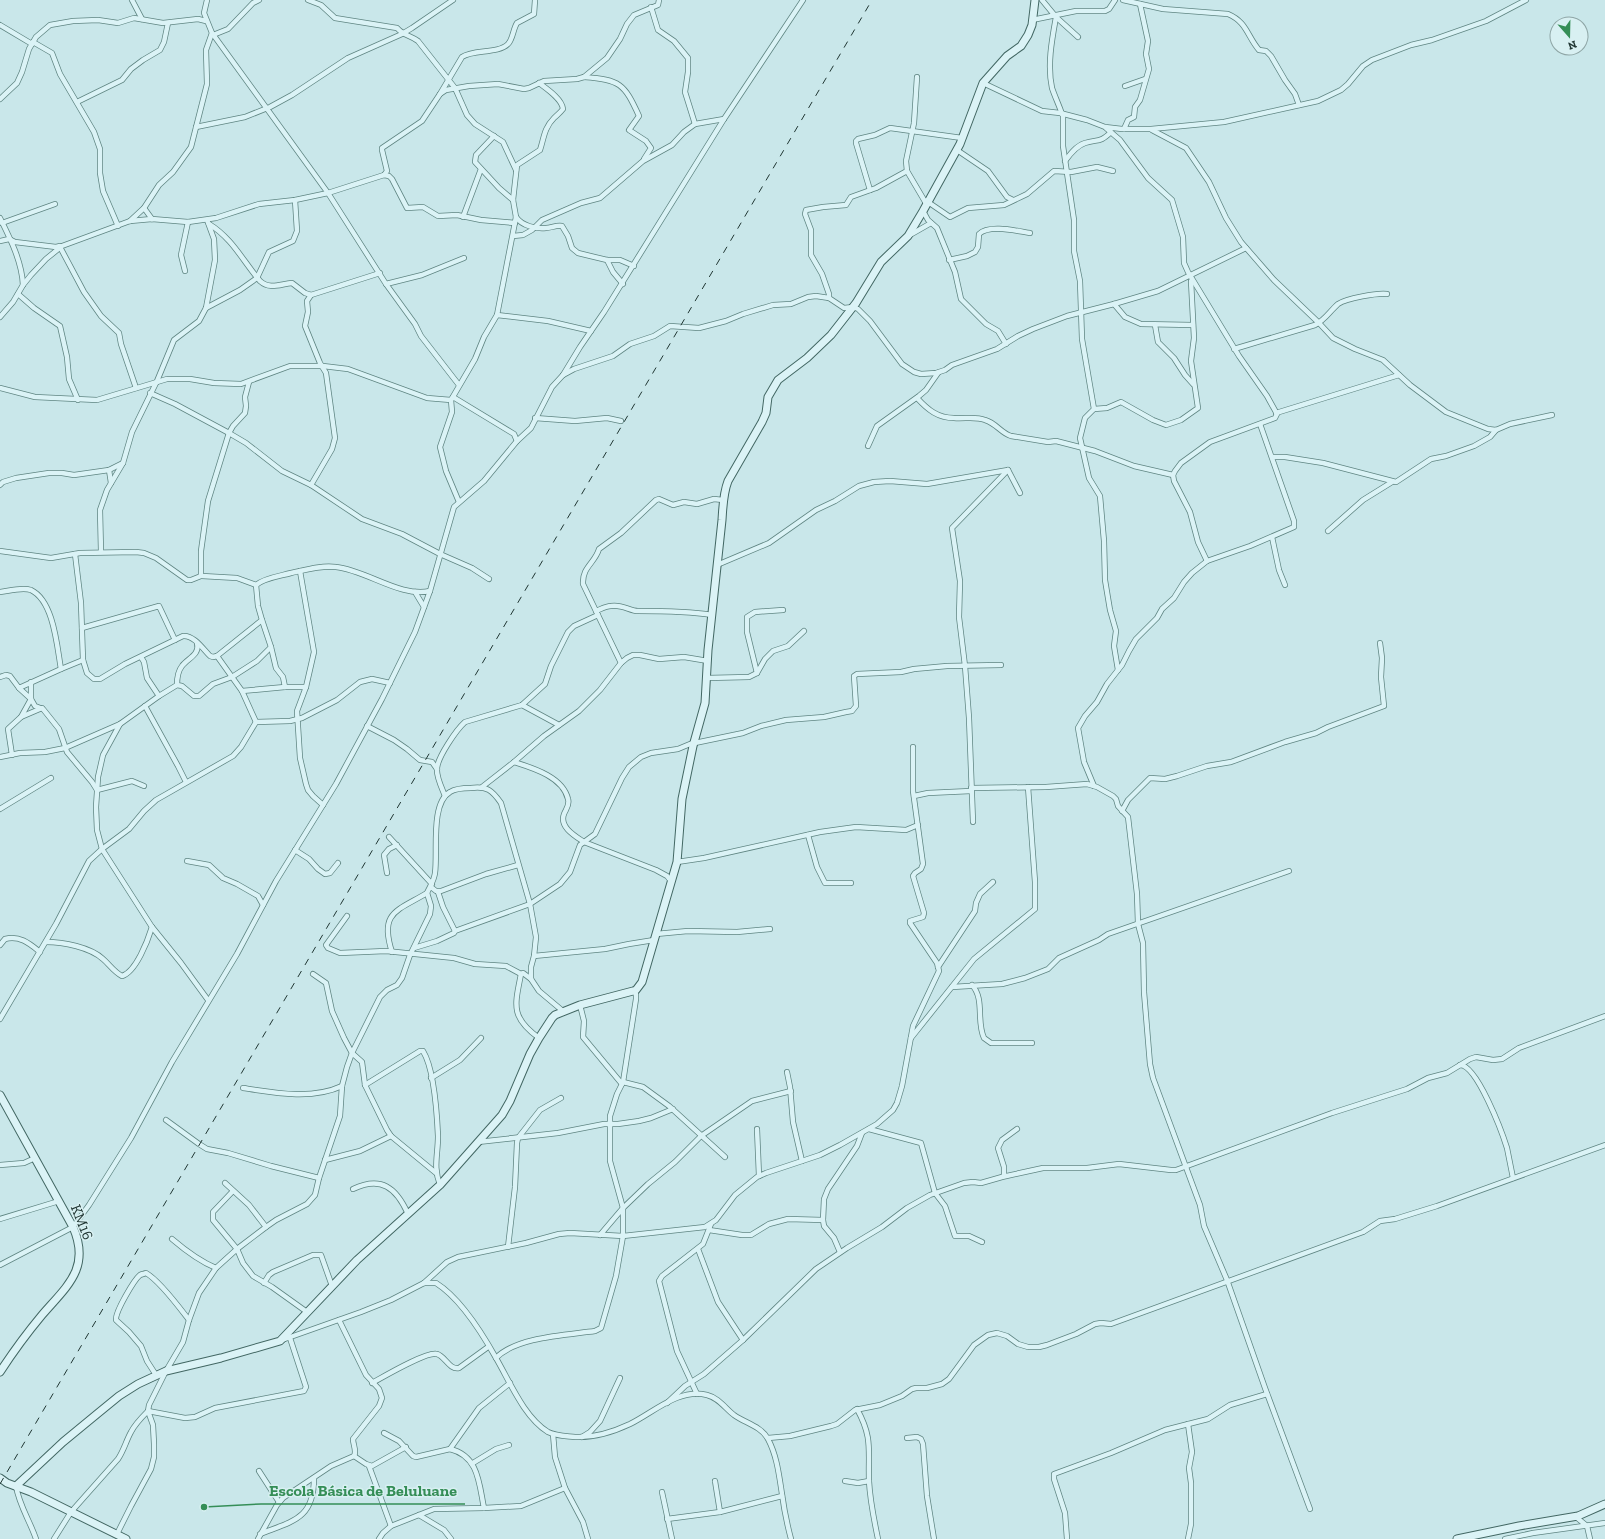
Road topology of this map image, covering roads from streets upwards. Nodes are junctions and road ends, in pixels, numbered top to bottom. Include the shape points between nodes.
1 (132, 0) edge
2 (207, 0) edge
3 (258, 0) edge
4 (308, 0) edge
5 (453, 0) edge
6 (534, 0) edge
7 (658, 0) edge
8 (803, 0) edge
9 (1035, 0) edge
10 (1042, 0) edge
11 (1115, 0) edge
12 (1123, 0) edge
13 (1526, 0) edge
14 (1140, 4) junction
15 (651, 7) junction
16 (204, 13) junction
17 (1055, 16) junction
18 (142, 19) junction
19 (198, 19) junction
20 (1032, 20) junction
21 (206, 21) junction
22 (168, 23) junction
23 (0, 25) edge
24 (412, 28) junction
25 (213, 34) junction
26 (402, 34) junction
27 (411, 36) junction
28 (1078, 37) dead end
29 (35, 40) junction
30 (584, 77) junction
31 (917, 77) dead end
32 (1145, 79) junction
33 (448, 80) junction
34 (539, 83) junction
35 (983, 83) junction
36 (1125, 86) dead end
37 (455, 88) junction
38 (440, 94) junction
39 (0, 99) edge
40 (77, 102) junction
41 (1299, 105) junction
42 (267, 108) junction
43 (1063, 114) junction
44 (724, 119) junction
45 (695, 124) junction
46 (196, 127) junction
47 (1105, 128) junction
48 (1124, 129) junction
49 (1151, 129) junction
50 (912, 132) junction
51 (1111, 132) junction
52 (494, 136) junction
53 (962, 138) junction
54 (957, 150) junction
55 (643, 160) junction
56 (1065, 160) junction
57 (481, 169) junction
58 (516, 170) junction
59 (906, 171) junction
60 (1067, 171) junction
61 (1113, 171) dead end
62 (384, 175) junction
63 (870, 190) junction
64 (328, 193) junction
65 (296, 200) junction
66 (513, 200) junction
67 (1013, 200) junction
68 (55, 204) dead end
69 (926, 206) junction
70 (144, 208) junction
71 (463, 217) junction
72 (152, 219) junction
73 (1, 220) edge
74 (516, 220) junction
75 (130, 222) junction
76 (188, 222) junction
77 (208, 222) junction
78 (931, 223) junction
79 (118, 226) junction
80 (535, 226) junction
81 (1030, 233) dead end
82 (513, 236) junction
83 (908, 236) junction
84 (9, 239) junction
85 (0, 241) edge
86 (61, 246) junction
87 (1246, 248) junction
88 (464, 258) dead end
89 (607, 260) junction
90 (949, 260) junction
91 (634, 266) junction
92 (185, 271) dead end
93 (380, 273) junction
94 (1191, 277) junction
95 (257, 278) junction
96 (386, 284) junction
97 (623, 284) junction
98 (23, 285) junction
99 (18, 294) junction
100 (1387, 294) dead end
101 (311, 295) junction
102 (829, 298) junction
103 (1114, 304) junction
104 (853, 307) junction
105 (206, 308) junction
106 (1081, 312) junction
107 (497, 315) junction
108 (0, 316) edge
109 (1319, 323) junction
110 (1155, 325) junction
111 (1193, 325) junction
112 (591, 331) junction
113 (1006, 344) junction
114 (1234, 349) junction
115 (324, 366) junction
116 (938, 373) junction
117 (563, 375) junction
118 (1399, 375) junction
119 (157, 381) junction
120 (249, 382) junction
121 (1194, 384) junction
122 (459, 385) junction
123 (0, 388) edge
124 (136, 388) junction
125 (150, 393) junction
126 (452, 398) junction
127 (917, 398) junction
128 (78, 400) junction
129 (1094, 409) junction
130 (1276, 413) junction
131 (1552, 415) dead end
132 (535, 418) junction
133 (621, 421) dead end
134 (1260, 424) junction
135 (1496, 430) junction
136 (229, 433) junction
137 (525, 433) junction
138 (514, 434) junction
139 (517, 441) junction
140 (868, 446) dead end
141 (1081, 448) junction
142 (1273, 457) junction
143 (123, 463) junction
144 (109, 470) junction
145 (1008, 470) junction
146 (1173, 475) junction
147 (1392, 482) junction
148 (111, 483) junction
149 (0, 485) edge
150 (311, 485) junction
151 (1020, 493) dead end
152 (723, 500) junction
153 (459, 502) junction
154 (1328, 532) dead end
155 (1272, 537) junction
156 (0, 551) edge
157 (101, 552) junction
158 (75, 554) junction
159 (440, 554) junction
160 (1207, 561) junction
161 (717, 565) junction
162 (300, 571) junction
163 (201, 576) junction
164 (489, 579) dead end
165 (256, 585) junction
166 (1285, 585) dead end
167 (430, 591) junction
168 (0, 592) edge
169 (415, 592) junction
170 (424, 607) junction
171 (783, 610) dead end
172 (597, 613) junction
173 (712, 615) junction
174 (262, 620) junction
175 (82, 628) junction
176 (804, 631) dead end
177 (175, 640) junction
178 (197, 643) junction
179 (1380, 643) dead end
180 (271, 646) junction
181 (217, 656) junction
182 (141, 657) junction
183 (83, 660) junction
184 (708, 661) junction
185 (621, 663) junction
186 (1001, 665) dead end
187 (965, 666) junction
188 (61, 668) junction
189 (1118, 670) junction
190 (757, 673) junction
191 (0, 677) edge
192 (232, 677) junction
193 (708, 678) junction
194 (31, 682) junction
195 (390, 683) junction
196 (177, 685) junction
197 (285, 687) junction
198 (306, 687) junction
199 (18, 688) junction
200 (242, 691) junction
201 (159, 696) junction
202 (31, 699) junction
203 (522, 705) junction
204 (145, 706) junction
205 (42, 708) junction
206 (21, 717) junction
207 (298, 719) junction
208 (256, 722) junction
209 (120, 724) junction
210 (559, 725) junction
211 (367, 726) junction
212 (694, 744) junction
213 (913, 747) dead end
214 (65, 748) junction
215 (12, 754) junction
216 (0, 757) edge
217 (514, 762) junction
218 (437, 769) junction
219 (50, 778) dead end
220 (186, 782) junction
221 (144, 786) dead end
222 (1094, 786) junction
223 (482, 787) junction
224 (1028, 787) junction
225 (97, 790) junction
226 (971, 790) junction
227 (445, 796) junction
228 (914, 796) junction
229 (324, 805) junction
230 (0, 809) edge
231 (1122, 811) junction
232 (973, 822) dead end
233 (918, 825) junction
234 (808, 834) junction
235 (389, 837) dead end
236 (584, 842) junction
237 (397, 845) junction
238 (102, 849) junction
239 (295, 850) junction
240 (187, 861) dead end
241 (678, 862) junction
242 (338, 863) dead end
243 (518, 865) junction
244 (1289, 871) dead end
245 (387, 873) dead end
246 (671, 881) junction
247 (993, 882) dead end
248 (851, 883) dead end
249 (432, 886) junction
250 (438, 892) junction
251 (427, 893) junction
252 (530, 904) junction
253 (263, 905) junction
254 (347, 916) dead end
255 (1138, 924) junction
256 (152, 927) junction
257 (770, 929) dead end
258 (455, 931) junction
259 (655, 937) junction
260 (46, 942) junction
261 (0, 945) edge
262 (414, 948) junction
263 (40, 952) junction
264 (392, 952) junction
265 (410, 955) junction
266 (534, 956) junction
267 (532, 962) junction
268 (938, 967) junction
269 (313, 974) dead end
270 (522, 974) junction
271 (531, 979) junction
272 (972, 985) junction
273 (952, 987) junction
274 (633, 991) junction
275 (208, 1000) junction
276 (580, 1005) junction
277 (564, 1012) junction
278 (1605, 1016) edge
279 (0, 1019) edge
280 (481, 1038) dead end
281 (538, 1038) junction
282 (909, 1041) junction
283 (1032, 1043) dead end
284 (352, 1053) junction
285 (1458, 1065) junction
286 (787, 1072) dead end
287 (431, 1078) junction
288 (623, 1083) junction
289 (365, 1085) junction
290 (342, 1086) junction
291 (243, 1088) dead end
292 (790, 1091) junction
293 (0, 1095) edge
294 (561, 1098) dead end
295 (673, 1109) junction
296 (166, 1120) dead end
297 (609, 1124) junction
298 (757, 1129) dead end
299 (870, 1129) junction
300 (1017, 1129) dead end
301 (862, 1133) junction
302 (391, 1136) junction
303 (701, 1136) junction
304 (518, 1138) junction
305 (478, 1142) junction
306 (1605, 1145) edge
307 (724, 1157) dead end
308 (35, 1158) junction
309 (325, 1160) junction
310 (802, 1160) junction
311 (0, 1165) edge
312 (1186, 1166) junction
313 (436, 1173) junction
314 (759, 1176) junction
315 (1004, 1176) junction
316 (319, 1178) junction
317 (1513, 1178) junction
318 (225, 1183) dead end
319 (440, 1185) junction
320 (353, 1189) dead end
321 (233, 1191) junction
322 (935, 1193) junction
323 (59, 1201) junction
324 (623, 1208) junction
325 (408, 1214) junction
326 (0, 1219) edge
327 (823, 1220) junction
328 (711, 1224) junction
329 (266, 1226) junction
330 (73, 1227) junction
331 (709, 1230) junction
332 (600, 1235) junction
333 (623, 1236) junction
334 (172, 1239) dead end
335 (982, 1242) dead end
336 (508, 1247) junction
337 (237, 1249) junction
338 (698, 1249) junction
339 (840, 1252) junction
340 (0, 1265) edge
341 (216, 1268) junction
342 (1228, 1280) junction
343 (264, 1283) junction
344 (424, 1283) junction
345 (332, 1286) junction
346 (307, 1312) junction
347 (188, 1320) junction
348 (339, 1320) junction
349 (290, 1338) junction
350 (743, 1340) junction
351 (280, 1341) junction
352 (488, 1347) junction
353 (496, 1358) junction
354 (166, 1371) junction
355 (0, 1372) edge
356 (156, 1375) junction
357 (620, 1378) dead end
358 (372, 1383) junction
359 (510, 1383) junction
360 (692, 1383) junction
361 (697, 1394) junction
362 (1268, 1394) junction
363 (667, 1403) junction
364 (857, 1409) junction
365 (148, 1411) junction
366 (1188, 1424) junction
367 (384, 1433) dead end
368 (553, 1434) junction
369 (590, 1434) junction
370 (768, 1438) junction
371 (907, 1438) dead end
372 (509, 1445) dead end
373 (406, 1447) junction
374 (450, 1449) junction
375 (354, 1456) junction
376 (473, 1463) junction
377 (369, 1466) junction
378 (259, 1471) dead end
379 (0, 1478) edge
380 (314, 1478) junction
381 (716, 1481) dead end
382 (845, 1481) dead end
383 (869, 1481) junction
384 (16, 1486) junction
385 (565, 1488) junction
386 (662, 1492) dead end
387 (782, 1496) junction
388 (279, 1502) junction
389 (1605, 1504) edge
390 (484, 1508) junction
391 (1310, 1509) dead end
392 (71, 1512) junction
393 (720, 1512) junction
394 (419, 1515) junction
395 (1576, 1517) junction
396 (667, 1519) junction
397 (1605, 1523) edge
398 (391, 1526) junction
399 (1587, 1526) junction
400 (1533, 1533) junction
401 (117, 1534) junction
402 (260, 1534) junction
403 (1481, 1536) edge
404 (36, 1539) edge
405 (54, 1539) edge
406 (126, 1539) edge
407 (258, 1539) edge
408 (379, 1539) edge
409 (451, 1539) edge
410 (588, 1539) edge
411 (672, 1539) edge
412 (791, 1539) edge
413 (878, 1539) edge
414 (934, 1539) edge
415 (1067, 1539) edge
416 (1188, 1539) edge
417 (1457, 1539) edge
418 (1505, 1539) edge
419 (1534, 1539) edge
420 (1590, 1539) edge

1 - 18 street
2 - 16 street
3 - 25 street via 228,29
4 - 26 street via 321,5 335,18 386,25 397,28
5 - 24 street
6 - 33 street via 534,14 517,23 507,45 464,56
7 - 15 street via 658,5
8 - 44 street
9 - 20 street
10 - 17 street
11 - 17 street via 1105,11 1076,11
12 - 14 street
13 - 41 street via 1486,21 1372,60 1335,93 1318,101
14 - 32 street via 1148,41 1148,69
14 - 41 street via 1163,9 1228,14 1238,19 1249,32 1257,48 1271,56
15 - 30 street via 634,15 607,58
15 - 45 street via 658,30 674,41 688,58 685,92
16 - 19 street
16 - 21 street
17 - 20 street
17 - 28 street
17 - 43 street via 1051,79
18 - 22 street
18 - 29 street via 134,18 118,23 73,20 47,27
19 - 21 street
19 - 22 street
20 - 35 street via 1025,41 1007,56
21 - 25 street
22 - 40 street via 160,50 134,67 122,80
23 - 29 street via 32,44
24 - 26 street
24 - 27 street
25 - 42 street
25 - 46 street via 206,50 208,84
26 - 27 street
26 - 42 street via 348,58 292,95
27 - 33 street via 420,43
29 - 39 street via 17,83
29 - 40 street via 52,53 60,74
30 - 34 street
30 - 55 street via 614,82 624,89 639,116 630,130 646,141 651,148
31 - 50 street
32 - 36 street
32 - 48 street via 1134,117 1128,120
33 - 37 street
33 - 38 street
34 - 37 street via 524,89 490,84
34 - 58 street via 551,92 563,109 546,128 540,150 519,163
35 - 43 street via 1042,111
35 - 53 street
37 - 38 street
37 - 52 street via 467,116
38 - 62 street via 422,121 382,148 387,171
40 - 79 street via 98,139 103,191
41 - 49 street via 1224,122
42 - 46 street via 240,118
42 - 64 street
43 - 47 street via 1088,120
43 - 56 street
44 - 45 street
44 - 91 street
45 - 55 street via 672,145
46 - 70 street via 191,146 183,159 159,185
47 - 48 street
47 - 51 street
48 - 49 street
49 - 87 street via 1182,145 1188,151 1209,182 1226,218
50 - 53 street
50 - 59 street via 906,156
50 - 63 street via 890,128 856,141
51 - 56 street via 1099,141 1085,143 1074,149
51 - 94 street via 1148,178 1174,203 1184,241 1184,263
52 - 57 street via 475,157 476,164
52 - 58 street via 503,142
53 - 54 street
54 - 67 street via 988,171
54 - 69 street
55 - 80 street via 600,198 581,203 542,220
56 - 60 street
57 - 66 street
57 - 71 street
58 - 66 street
59 - 63 street
59 - 69 street
60 - 61 street via 1097,167
60 - 67 street via 1054,171 1027,194
60 - 106 street via 1074,220 1074,251 1079,276
62 - 64 street
62 - 71 street via 392,179 407,208 424,207 438,216
63 - 102 street via 851,197 846,205 809,209 805,212 811,230 811,255 822,274
64 - 65 street
64 - 93 street
65 - 77 street via 260,204
65 - 95 street via 297,226 294,239 290,244 269,252
66 - 74 street
67 - 69 street via 1001,206 968,208 950,217
68 - 73 street
69 - 78 street
69 - 83 street
70 - 72 street
70 - 75 street
71 - 74 street
72 - 75 street
72 - 76 street
73 - 84 street
74 - 80 street
74 - 82 street
75 - 79 street
76 - 77 street
76 - 92 street via 181,255
77 - 95 street via 228,240
77 - 105 street via 214,239 215,260
78 - 83 street
78 - 90 street via 937,228
79 - 86 street
80 - 82 street via 523,235
80 - 89 street via 562,226 574,250
81 - 90 street via 984,230 979,234 975,252
82 - 107 street
83 - 104 street via 881,262
84 - 85 street
84 - 86 street via 15,242
84 - 98 street via 20,267
86 - 98 street
86 - 124 street via 84,292 101,316 119,333
87 - 94 street
87 - 109 street via 1274,280
88 - 96 street via 422,275
89 - 91 street via 620,260
89 - 97 street
90 - 113 street via 957,276 961,299 986,324 998,332
91 - 97 street
93 - 96 street
93 - 101 street
94 - 103 street via 1158,291
94 - 111 street
94 - 114 street
95 - 101 street via 262,284 272,286 294,284
95 - 105 street
96 - 122 street via 404,307 421,336
97 - 112 street
98 - 99 street
99 - 108 street
99 - 128 street via 60,326 67,356 68,379
100 - 109 street via 1341,303
101 - 115 street via 307,301 305,326
102 - 104 street via 844,308
102 - 117 street via 816,296 791,304 773,305 699,328 670,326 654,336 630,344 613,356
103 - 106 street
103 - 110 street via 1130,320
104 - 116 street via 870,321 902,364 921,374
104 - 152 street via 831,335 814,352 783,375 773,388 768,397 766,414 731,475
105 - 119 street via 199,321 174,340
106 - 113 street via 1033,329
106 - 129 street via 1082,339
107 - 112 street via 548,321
107 - 122 street
109 - 114 street
109 - 118 street via 1339,342 1379,357
110 - 111 street
110 - 121 street via 1158,342
111 - 121 street via 1191,361
112 - 117 street
113 - 116 street
114 - 130 street
115 - 120 street via 290,366
115 - 126 street via 348,369 427,398
115 - 150 street via 334,442
116 - 127 street
117 - 132 street via 552,387
118 - 130 street
118 - 135 street via 1446,412
119 - 120 street via 180,378 223,384
119 - 124 street
119 - 125 street
120 - 136 street via 245,397 245,413
121 - 129 street via 1198,408 1190,415 1170,424 1153,420 1121,402 1107,408
122 - 126 street
123 - 128 street via 35,397
124 - 128 street via 101,400
125 - 136 street
125 - 143 street via 132,432
126 - 138 street
126 - 153 street via 452,412 440,447 446,471
127 - 140 street via 877,426
127 - 141 street via 926,408 943,417 981,418 1011,436 1056,441
129 - 141 street via 1085,418 1080,438
130 - 134 street via 1275,418
131 - 135 street via 1510,424
132 - 133 street via 575,421 606,418
132 - 137 street via 531,428
134 - 142 street
134 - 146 street via 1210,442 1181,463
135 - 147 street via 1480,443 1446,456 1433,458 1398,482
136 - 150 street via 282,470
136 - 163 street via 208,502 201,551
137 - 138 street
137 - 139 street
138 - 139 street
139 - 153 street via 484,481
141 - 146 street via 1134,466
141 - 189 street via 1089,478 1100,496 1105,580 1116,631 1114,646
142 - 147 street via 1323,463
142 - 155 street via 1295,524 1294,527
143 - 144 street
143 - 148 street
144 - 148 street
144 - 149 street via 74,475 49,473 8,480
145 - 151 street
145 - 161 street via 927,484 890,481 859,486 816,510 769,543
145 - 187 street via 952,528 960,581 959,617
146 - 160 street via 1190,512 1198,542
147 - 154 street via 1363,500
148 - 157 street via 100,510
150 - 159 street via 362,518 402,534
152 - 161 street
152 - 172 street via 673,505 656,500 621,533 599,549 583,577 583,584
153 - 159 street via 454,507
155 - 160 street
155 - 166 street
156 - 158 street via 51,558
157 - 158 street
157 - 163 street via 144,553 156,558 187,580
158 - 175 street
159 - 164 street via 472,568
159 - 167 street
160 - 189 street via 1192,573 1174,598 1136,639
161 - 173 street
162 - 165 street
162 - 169 street via 339,567
162 - 198 street via 314,652
163 - 165 street via 237,578
165 - 174 street
167 - 169 street
167 - 170 street
168 - 188 street via 28,590 38,596 52,619
169 - 170 street
170 - 195 street via 410,644
171 - 190 street via 755,612 747,617 747,632
172 - 173 street via 606,607 617,606 637,611
172 - 185 street
172 - 203 street via 568,632 545,684
173 - 184 street
174 - 180 street
174 - 181 street
175 - 177 street via 159,606
175 - 183 street
176 - 190 street via 788,646 773,651
177 - 178 street via 186,636
177 - 182 street
178 - 181 street via 210,656
178 - 196 street via 196,653 179,670
179 - 231 street via 1384,706 1231,762 1207,766 1165,779 1150,778 1128,800
180 - 192 street via 257,661
180 - 197 street via 276,668 283,677
181 - 192 street
182 - 183 street via 97,680 90,677
182 - 201 street via 147,678
183 - 188 street
184 - 185 street via 684,657 659,659 633,655
184 - 193 street
185 - 210 street via 579,711
186 - 187 street
187 - 212 street via 857,674 854,676 856,706 852,711 824,717 786,720
187 - 226 street
188 - 194 street
189 - 222 street via 1078,728 1084,762
190 - 193 street via 749,677
191 - 199 street via 10,676
192 - 196 street via 213,684 197,696
192 - 200 street
193 - 212 street via 705,703
194 - 199 street
194 - 202 street
195 - 207 street via 372,679 360,682 337,700
195 - 211 street
196 - 201 street
197 - 198 street
197 - 200 street
198 - 207 street via 297,711
199 - 202 street
200 - 208 street
201 - 204 street
202 - 205 street via 35,706
202 - 206 street
203 - 210 street
203 - 218 street via 465,722 441,757
204 - 209 street
204 - 220 street
205 - 206 street
205 - 214 street via 59,729
206 - 215 street via 8,729
207 - 208 street
207 - 229 street via 300,758 306,784 313,796
208 - 220 street via 233,756
209 - 214 street
209 - 225 street via 103,755
210 - 217 street
211 - 218 street via 394,740 420,760 432,762
211 - 229 street
212 - 236 street via 651,753 635,760 616,788 595,834
212 - 241 street via 681,807
213 - 228 street
214 - 215 street
214 - 225 street
215 - 216 street
217 - 223 street
217 - 236 street via 538,771 560,785 568,799 563,822
218 - 227 street
219 - 230 street
220 - 238 street via 156,800 129,829
221 - 225 street via 132,781
222 - 224 street via 1087,784
222 - 231 street via 1113,796
223 - 227 street via 461,788
223 - 243 street via 496,795 501,802
224 - 226 street
224 - 273 street via 1035,909 974,959
225 - 238 street via 98,830
226 - 228 street
226 - 232 street
227 - 249 street via 438,813 436,873
228 - 233 street
229 - 239 street
231 - 255 street via 1130,822
233 - 234 street via 906,830 856,827
233 - 268 street via 923,864 913,876 924,913 923,917 910,923
234 - 241 street
234 - 248 street via 817,867 825,884
235 - 237 street
236 - 246 street via 656,870
236 - 252 street via 578,848 565,879
237 - 245 street via 384,855
237 - 249 street
238 - 256 street
238 - 260 street via 89,861
239 - 242 street via 325,874 330,873
239 - 253 street
240 - 253 street via 209,865 223,878 258,896
241 - 246 street
243 - 250 street
243 - 252 street
244 - 255 street
246 - 259 street
247 - 268 street via 980,894 975,911
249 - 250 street
249 - 251 street
250 - 258 street
251 - 262 street via 431,906 430,914
251 - 264 street via 391,917 387,929
252 - 258 street
252 - 266 street via 536,937
253 - 275 street
254 - 264 street via 326,945 328,948 343,953
255 - 272 street via 1108,934 1025,978 1002,984
255 - 312 street via 1143,943 1150,1064 1156,1088
256 - 260 street via 140,956 122,976 102,957 89,950
256 - 275 street
257 - 259 street via 737,932 688,931
258 - 262 street
259 - 266 street via 605,949
259 - 274 street via 642,982
260 - 263 street
261 - 263 street via 5,939 15,938 26,941
262 - 265 street
263 - 279 street
264 - 265 street
265 - 270 street via 454,958 506,966
265 - 284 street via 402,978 380,997
266 - 267 street
267 - 270 street
267 - 271 street
268 - 282 street
269 - 284 street via 326,983 332,1011
270 - 271 street
270 - 281 street via 516,1010 523,1025
271 - 277 street via 539,991
272 - 273 street
272 - 283 street via 978,994 980,1024 984,1038 990,1043
273 - 282 street
274 - 276 street
274 - 288 street via 636,999
275 - 330 street via 131,1138
276 - 277 street
276 - 288 street via 584,1021 583,1037
277 - 281 street via 552,1018
278 - 285 street via 1519,1048 1502,1060 1476,1057
280 - 287 street via 460,1060
281 - 305 street via 506,1109
282 - 299 street via 897,1102 887,1116
284 - 289 street via 362,1062
284 - 290 street
285 - 312 street via 1407,1088
285 - 317 street via 1467,1067 1487,1097 1506,1146
286 - 292 street
287 - 289 street via 426,1056 420,1050
287 - 313 street via 438,1136
288 - 295 street via 643,1087
288 - 297 street via 613,1105
289 - 302 street
290 - 291 street via 323,1093 308,1094
290 - 309 street via 340,1116
292 - 303 street via 752,1101
292 - 310 street via 793,1122
293 - 308 street, KM16
294 - 304 street via 540,1110
295 - 297 street via 645,1120
295 - 303 street
296 - 316 street via 207,1149
297 - 304 street
297 - 324 street via 610,1161
298 - 314 street
299 - 301 street
299 - 322 street via 921,1143
300 - 315 street via 1002,1140 998,1148
301 - 310 street via 820,1155
301 - 327 street via 857,1146 828,1189 824,1199
302 - 309 street via 360,1151
302 - 313 street
303 - 307 street
303 - 324 street
304 - 305 street
304 - 336 street
305 - 319 street
306 - 317 street
308 - 311 street via 24,1163
308 - 323 street, KM16
309 - 316 street
310 - 314 street
312 - 315 street via 1171,1170 1119,1164 1087,1168 1043,1168
312 - 342 street via 1200,1205 1204,1226
313 - 319 street
314 - 328 street via 735,1195
315 - 322 street via 981,1183 959,1184
316 - 329 street via 315,1195 307,1204
317 - 342 street via 1437,1206 1380,1221 1363,1232
318 - 321 street
319 - 325 street
320 - 325 street via 372,1183 390,1188 401,1200
321 - 329 street
321 - 337 street via 213,1212 212,1218
322 - 335 street via 945,1206 955,1236 969,1236
322 - 339 street via 907,1208 882,1227
323 - 326 street
323 - 330 street, KM16
324 - 332 street
324 - 333 street
325 - 345 street
327 - 331 street via 788,1219 769,1224 751,1235
327 - 339 street
328 - 331 street
328 - 333 street via 705,1227
329 - 337 street
330 - 340 street
330 - 355 street, KM16 via 80,1252 72,1279
331 - 338 street
332 - 333 street
332 - 336 street via 559,1234
333 - 353 street via 616,1276 601,1328 520,1344 507,1348
334 - 341 street via 193,1256
336 - 344 street via 458,1257 448,1262
337 - 341 street
337 - 343 street via 247,1270
338 - 350 street via 718,1302
338 - 360 street via 659,1281 677,1351
339 - 350 street via 816,1269
341 - 347 street via 199,1293
342 - 362 street
342 - 364 street via 1111,1324 1095,1324 1048,1346 1018,1344 1007,1336 988,1334 974,1345 949,1379 942,1384 912,1389 880,1405
343 - 345 street via 273,1272 313,1255 320,1255
343 - 346 street
344 - 348 street via 391,1300
344 - 352 street via 436,1283 456,1300
345 - 346 street
346 - 351 street
347 - 354 street via 183,1342
347 - 356 street via 174,1301 146,1273 140,1276 120,1305 116,1320 141,1346
348 - 349 street
348 - 358 street
349 - 351 street
349 - 365 street via 306,1386 304,1391 215,1408 191,1418
350 - 360 street
351 - 354 street
352 - 353 street
352 - 358 street via 459,1368 453,1368 439,1355 433,1354
353 - 359 street
354 - 356 street
354 - 365 street
356 - 384 street via 119,1396 63,1442
357 - 369 street via 600,1421
358 - 375 street via 382,1398 379,1406 353,1439
359 - 368 street via 534,1419
359 - 374 street via 479,1408
360 - 361 street
360 - 363 street via 685,1386
361 - 363 street via 686,1394
361 - 370 street via 714,1398 735,1416 761,1430
362 - 366 street via 1230,1405 1208,1419
362 - 391 street
363 - 369 street via 614,1431 598,1436
364 - 370 street via 831,1426 790,1436
364 - 383 street via 868,1434
365 - 392 street via 131,1431 118,1459
365 - 401 street via 153,1426 154,1457 151,1469
366 - 415 street via 1165,1430 1054,1474 1065,1513
366 - 416 street via 1192,1452 1189,1472 1192,1524
367 - 373 street
368 - 369 street via 581,1437
368 - 385 street via 555,1457
370 - 387 street via 777,1463
371 - 414 street via 917,1437 923,1444 927,1496
372 - 376 street via 496,1449
373 - 374 street via 412,1456 416,1457
373 - 377 street
374 - 376 street
375 - 377 street
375 - 380 street via 331,1466
376 - 390 street
377 - 398 street
378 - 388 street
379 - 384 street
380 - 388 street
380 - 402 street via 311,1502 301,1516
381 - 393 street
382 - 383 street
383 - 413 street
384 - 392 street
384 - 404 street via 18,1498
385 - 390 street via 521,1506
385 - 410 street via 583,1522
386 - 396 street
387 - 393 street
387 - 412 street
388 - 402 street
389 - 395 street
390 - 394 street via 434,1509
392 - 401 street
392 - 405 street
393 - 396 street
394 - 398 street
394 - 409 street via 444,1530
395 - 399 street
395 - 403 street
396 - 411 street
397 - 399 street
398 - 408 street
399 - 400 street
399 - 420 street
400 - 418 street
400 - 419 street
401 - 406 street
402 - 407 street
403 - 417 street

